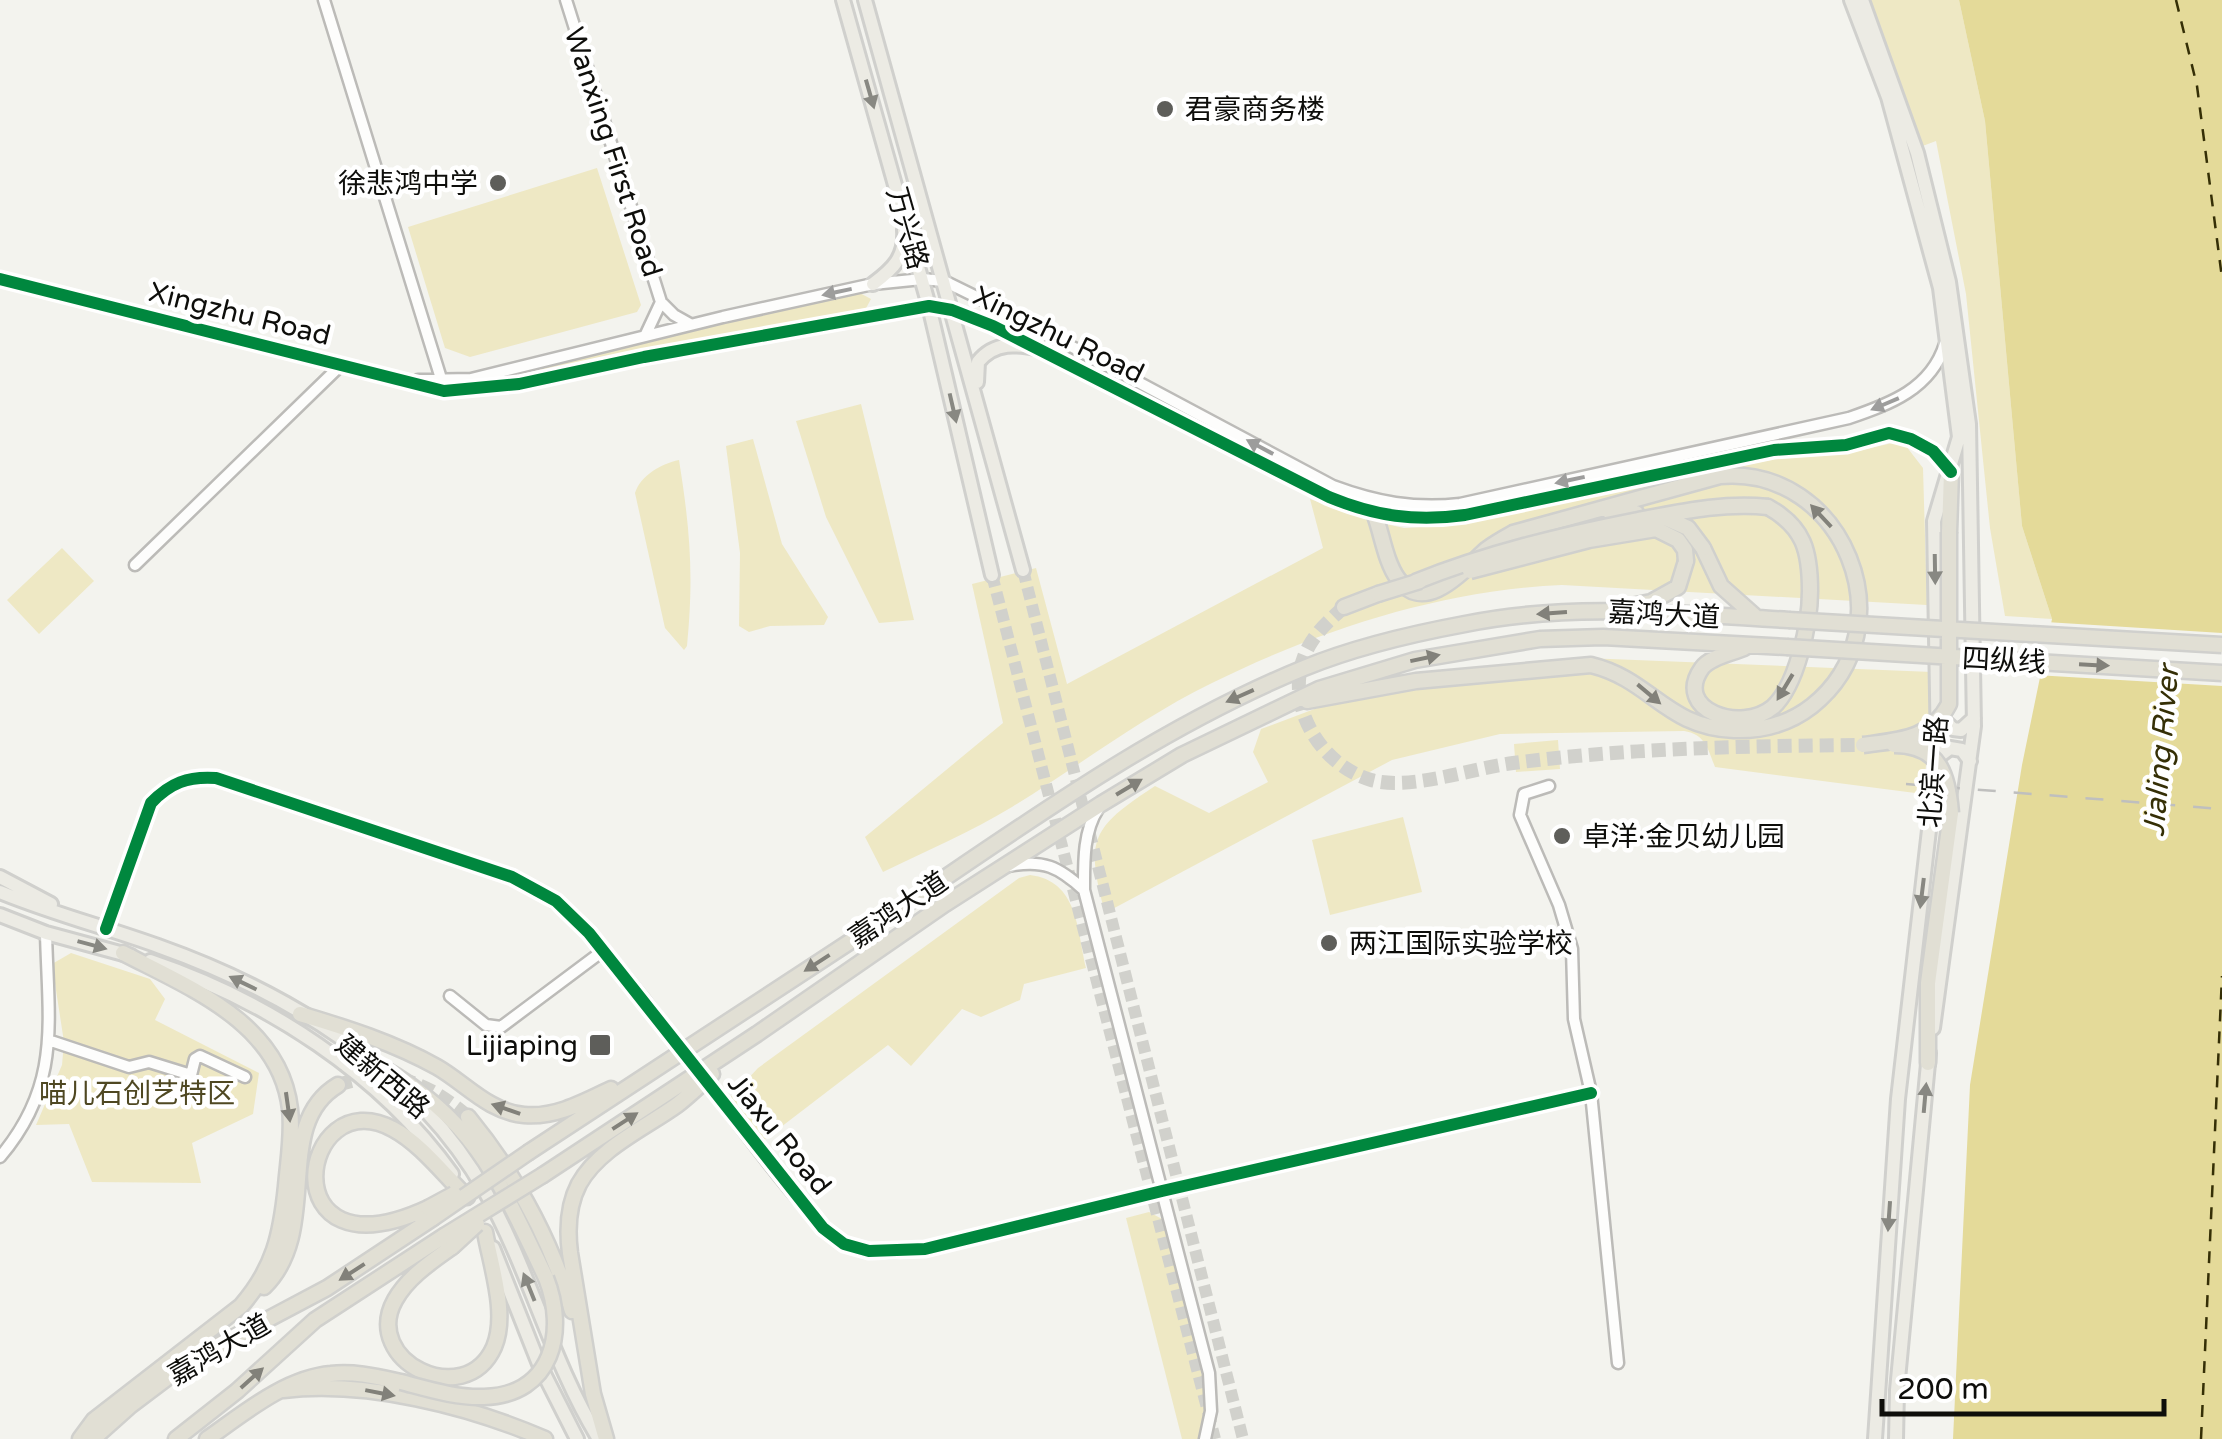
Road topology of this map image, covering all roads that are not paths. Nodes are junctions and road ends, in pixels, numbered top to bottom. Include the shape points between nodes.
1 (324, 0) edge
2 (843, 0) edge
3 (1852, 0) edge
4 (1862, 0) edge
5 (566, 1) edge
6 (865, 1) edge
7 (858, 50) junction
8 (880, 53) junction
9 (902, 207) junction
10 (922, 278) junction
11 (0, 279) edge
12 (944, 282) junction
13 (873, 284) junction
14 (661, 302) junction
15 (929, 306) junction
16 (952, 310) junction
17 (691, 324) junction
18 (645, 335) junction
19 (1948, 336) junction
20 (1042, 349) junction
21 (342, 364) junction
22 (443, 386) junction
23 (982, 414) junction
24 (1849, 418) junction
25 (1846, 445) junction
26 (1951, 472) junction
27 (1374, 513) junction
28 (1585, 514) junction
29 (135, 565) dead end
30 (1023, 570) tunnel mouth
31 (992, 576) tunnel mouth
32 (1415, 582) junction
33 (1344, 607) tunnel mouth
34 (1606, 610) junction
35 (1758, 618) junction
36 (1789, 620) joint
37 (2222, 645) edge
38 (1751, 646) junction
39 (1787, 648) joint
40 (2222, 673) edge
41 (1282, 705) junction
42 (1938, 716) junction
43 (1974, 718) junction
44 (1938, 757) junction
45 (1970, 761) junction
46 (1549, 786) dead end
47 (1101, 804) junction
48 (1003, 868) junction
49 (0, 877) edge
50 (1084, 890) junction
51 (0, 892) edge
52 (0, 915) edge
53 (89, 923) junction
54 (106, 929) junction
55 (46, 933) junction
56 (604, 950) junction
57 (123, 953) junction
58 (450, 996) dead end
59 (300, 1014) junction
60 (757, 1034) junction
61 (48, 1040) junction
62 (662, 1064) junction
63 (1928, 1064) junction
64 (381, 1067) junction
65 (245, 1077) dead end
66 (338, 1085) tunnel mouth
67 (1591, 1094) junction
68 (468, 1116) tunnel mouth
69 (0, 1157) edge
70 (1162, 1191) junction
71 (467, 1197) junction
72 (430, 1213) junction
73 (485, 1232) junction
74 (448, 1242) junction
75 (240, 1306) junction
76 (1618, 1364) dead end
77 (283, 1390) junction
78 (592, 1394) junction
79 (80, 1439) edge
80 (93, 1439) edge
81 (176, 1439) edge
82 (207, 1439) edge
83 (545, 1439) edge
84 (577, 1439) edge
85 (602, 1439) edge
86 (1205, 1439) edge
87 (1874, 1439) edge
88 (1896, 1439) edge

1 - 22 street
2 - 7 main road, 万兴路
3 - 19 main road, 北滨一路 via 1906,158
4 - 43 main road, 北滨一路 via 1917,153 1949,282 1969,424
5 - 14 street, Wanxing First Road
6 - 8 main road, 万兴路
7 - 8 main road via 864,35
7 -> 9 main road, 万兴路
8 - 12 main road, 万兴路
9 - 10 main road, 万兴路
9 - 13 main road via 901,258
10 - 12 street, Xingzhu Road
10 - 13 street, Xingzhu Road
10 - 15 main road, 万兴路
11 - 21 street, Xingzhu Road
12 - 16 main road, 万兴路
24 -> 12 street, Xingzhu Road via 1460,504 1398,505 1333,486
13 -> 17 street, Xingzhu Road
14 - 17 street
14 - 18 street
15 - 16 street, Xingzhu Road
15 - 22 street, Xingzhu Road via 519,384
15 -> 31 main road, 万兴路
16 - 20 street, Xingzhu Road
16 - 23 main road, 万兴路
17 - 18 street, Xingzhu Road
18 - 22 street, Xingzhu Road
19 -> 24 street, Xingzhu Road via 1941,358 1916,387
19 - 26 main road, 北滨一路 via 1959,437
20 - 23 main road via 1005,346 982,357 976,376
20 - 27 street, Xingzhu Road via 1328,497
21 - 22 street, Xingzhu Road via 382,378
21 - 29 street
23 - 30 main road, 万兴路
24 - 25 street via 1864,428
25 - 26 street, Xingzhu Road via 1889,433 1933,451
25 - 27 street, Xingzhu Road via 1774,450 1465,516 1430,520
26 -> 42 main road, 北滨一路 via 1934,522
26 - 63 highway, bridge via 1949,704 1923,734 1864,745 1925,752 1948,780 1951,813 1928,983
27 - 28 highway via 1397,578 1426,592 1447,586 1514,533
28 - 35 highway, bridge via 1636,513 1688,528 1721,586
41 -> 28 highway via 1416,682 1591,664 1637,683 1691,723 1738,730 1782,724 1834,686 1855,644 1858,585 1838,536 1803,498 1744,474
32 - 33 highway, bridge
32 - 34 highway, bridge via 1590,540 1656,530 1678,540 1686,561 1678,586 1651,602
32 -> 38 highway, bridge via 1614,524 1742,504 1768,507 1804,539 1810,596 1803,639 1791,683 1772,708 1750,718 1715,716 1696,687 1702,668
34 - 35 highway, 嘉鸿大道
34 -> 62 highway, 嘉鸿大道 via 1469,622 1409,636 1307,666 1222,704 1007,836
35 - 36 highway, 嘉鸿大道
36 - 37 highway, 四纵线, bridge
38 - 39 highway, 嘉鸿大道
41 -> 38 highway, 嘉鸿大道 via 1415,660 1540,639
39 -> 40 highway, 四纵线, bridge
47 -> 41 highway, 嘉鸿大道
42 - 43 main road via 1961,730
42 - 44 main road, 北滨一路
43 - 45 main road, 北滨一路
44 - 45 main road via 1950,748
44 -> 87 main road, 北滨一路 via 1898,1099
45 - 63 main road, 北滨一路
46 - 67 street via 1524,794 1520,815 1572,949 1574,1020
47 - 48 highway, 嘉鸿大道
47 - 50 street via 1091,820
48 - 50 street via 1042,862
48 - 60 highway, 嘉鸿大道
49 - 53 main road
50 - 70 street
51 - 53 main road, 建新西路
52 - 55 main road, 建新西路
53 - 54 main road, 建新西路
54 - 56 street, Jiaxu Road via 151,803 164,789 197,777 512,877 556,901
59 -> 54 main road, 建新西路 via 188,958
55 -> 57 main road, 建新西路
55 - 61 street
56 - 58 street via 501,1027 486,1025
56 - 70 street, Jiaxu Road, bridge via 823,1228 844,1244 870,1251 925,1250
57 - 71 main road, 建新西路 via 224,992 344,1065 392,1102
57 -> 75 highway via 236,1018 269,1053 285,1085 291,1125 281,1227 265,1274
62 -> 59 highway via 580,1104 523,1115 493,1106 410,1054
59 - 64 main road, 建新西路
74 -> 60 highway, 嘉鸿大道, bridge
60 - 78 highway via 680,1103 607,1154 577,1187 568,1235
61 - 65 street via 128,1067 149,1062 191,1075 200,1056
61 - 69 street via 37,1099
62 - 72 highway, 嘉鸿大道, bridge
88 -> 63 main road, 北滨一路
64 - 77 highway, bridge via 450,1116 501,1185 546,1278 556,1342 526,1384 484,1397 359,1374 331,1374
85 -> 64 main road, 建新西路 via 562,1369 475,1174 431,1115
66 - 75 highway via 320,1098 306,1128 288,1253 271,1280
67 - 70 street, Jiaxu Road
67 - 76 street
68 - 78 highway via 539,1227 567,1295
70 - 86 street via 1209,1373
71 - 72 highway via 383,1125 347,1126 322,1147 316,1182 340,1219 371,1227
71 - 73 main road, 建新西路
72 -> 80 highway, 嘉鸿大道 via 326,1288 191,1360
73 - 74 highway via 498,1306 494,1347 472,1370 435,1377 405,1361 390,1318 410,1280
73 - 84 main road, 建新西路
81 -> 74 highway, 嘉鸿大道 via 316,1320
75 - 79 highway via 120,1398
77 - 82 highway
77 -> 83 highway via 348,1387 490,1415
78 - 85 highway

